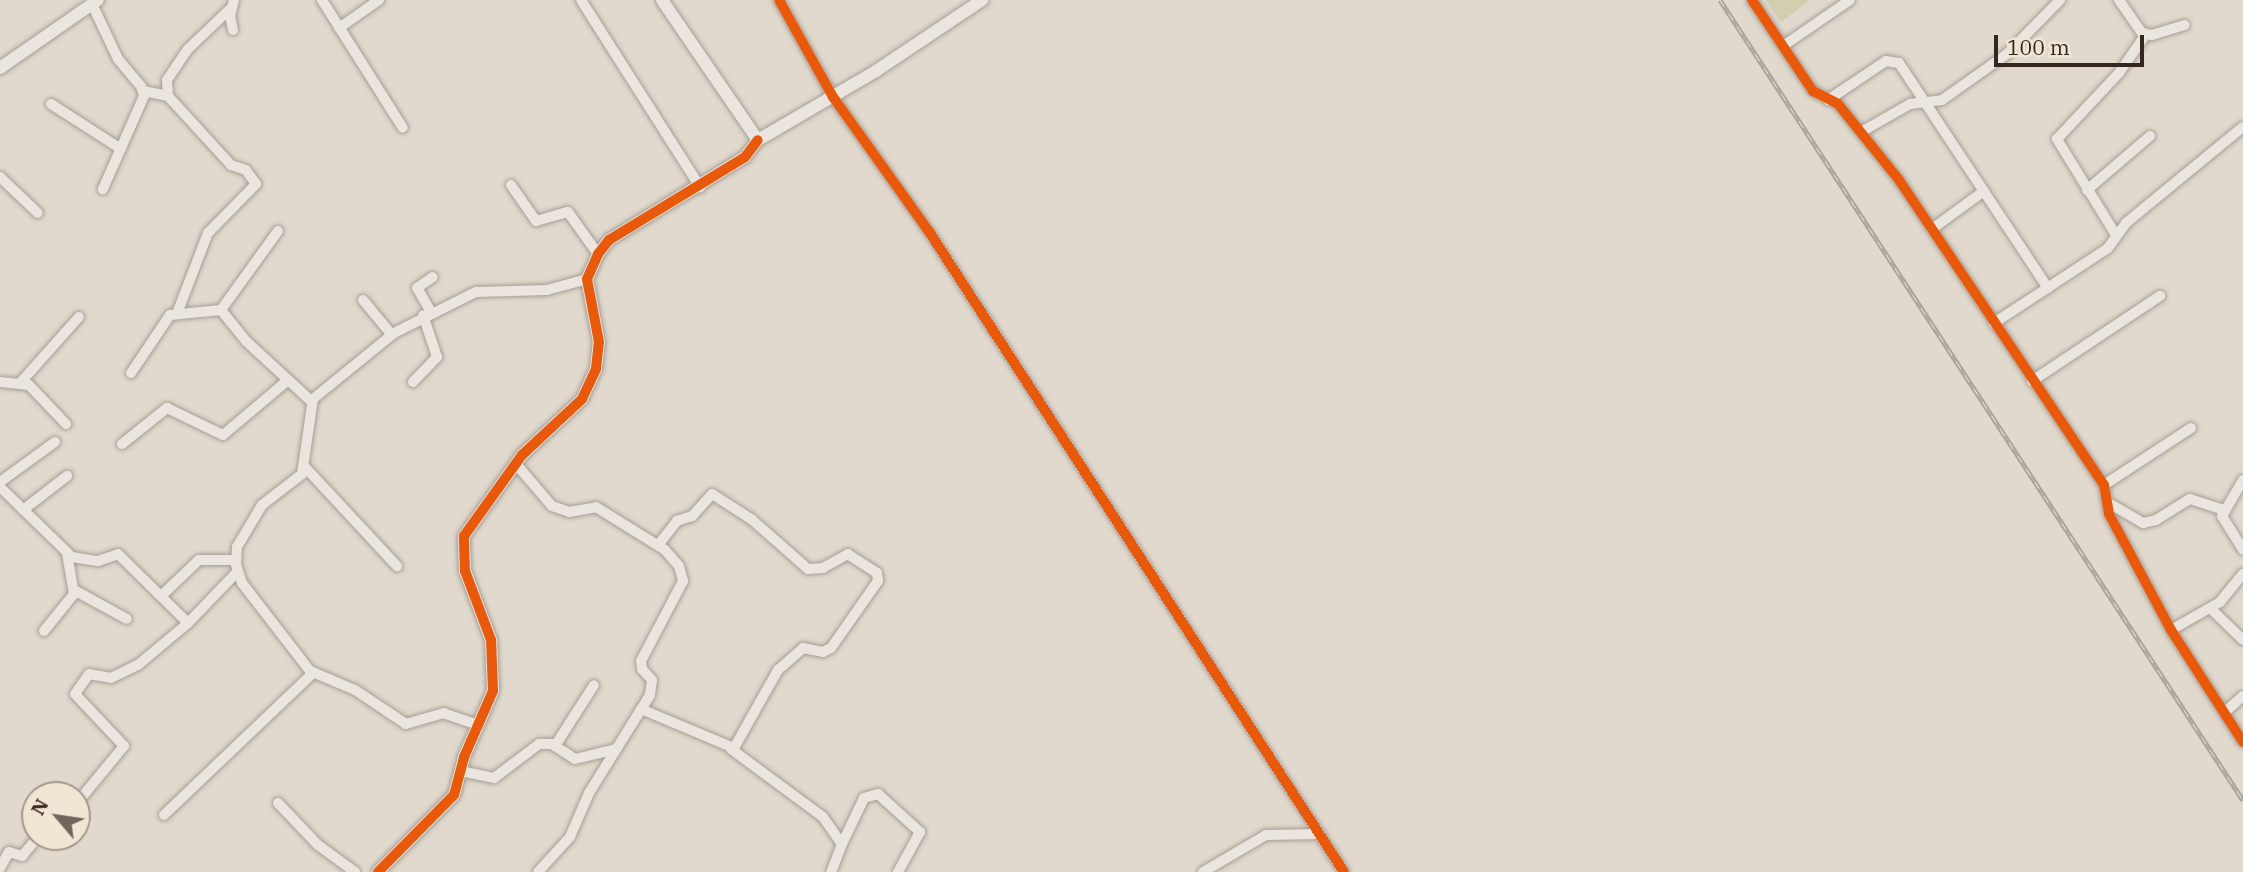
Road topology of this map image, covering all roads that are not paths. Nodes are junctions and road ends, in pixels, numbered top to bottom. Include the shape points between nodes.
1 (322, 0) edge
2 (379, 0) edge
3 (581, 0) edge
4 (779, 0) edge
5 (982, 0) edge
6 (1752, 0) edge
7 (1850, 0) edge
8 (2060, 0) edge
9 (2119, 0) edge
10 (665, 1) edge
11 (95, 2) edge
12 (232, 5) edge
13 (2185, 25) dead end
14 (339, 28) junction
15 (233, 30) dead end
16 (2146, 34) junction
17 (1783, 46) junction
18 (0, 68) edge
19 (143, 91) junction
20 (168, 96) junction
21 (834, 97) junction
22 (1828, 100) junction
23 (51, 104) dead end
24 (1927, 104) junction
25 (2243, 127) edge
26 (404, 128) dead end
27 (1861, 132) junction
28 (2150, 136) dead end
29 (758, 140) junction
30 (121, 149) junction
31 (0, 177) edge
32 (511, 185) dead end
33 (700, 187) junction
34 (103, 189) dead end
35 (2087, 190) junction
36 (1984, 191) junction
37 (38, 214) dead end
38 (1932, 229) junction
39 (278, 231) dead end
40 (2116, 235) junction
41 (598, 254) junction
42 (433, 277) dead end
43 (587, 279) junction
44 (2048, 288) junction
45 (2160, 296) dead end
46 (363, 300) dead end
47 (221, 310) junction
48 (178, 311) junction
49 (427, 314) junction
50 (79, 317) dead end
51 (1994, 323) junction
52 (392, 335) junction
53 (131, 373) dead end
54 (288, 380) junction
55 (2032, 381) junction
56 (0, 382) edge
57 (413, 382) dead end
58 (21, 383) junction
59 (312, 402) junction
60 (66, 424) dead end
61 (2191, 428) dead end
62 (55, 442) dead end
63 (122, 444) dead end
64 (516, 464) junction
65 (304, 466) junction
66 (67, 476) dead end
67 (2243, 480) edge
68 (0, 484) edge
69 (2104, 485) junction
70 (2107, 502) junction
71 (23, 510) junction
72 (2222, 510) junction
73 (658, 545) junction
74 (2243, 550) edge
75 (67, 553) junction
76 (236, 566) junction
77 (397, 566) dead end
78 (2243, 574) edge
79 (75, 590) junction
80 (161, 596) junction
81 (2210, 608) junction
82 (127, 619) dead end
83 (188, 623) junction
84 (44, 631) dead end
85 (2171, 631) junction
86 (2243, 640) edge
87 (313, 673) junction
88 (594, 685) dead end
89 (2243, 696) edge
90 (641, 709) junction
91 (2224, 713) junction
92 (478, 725) junction
93 (2243, 742) edge
94 (555, 746) junction
95 (616, 749) junction
96 (731, 749) junction
97 (461, 771) junction
98 (91, 786) edge
99 (278, 803) dead end
100 (164, 815) dead end
101 (1320, 834) junction
102 (842, 844) junction
103 (26, 851) edge
104 (0, 868) edge
105 (355, 872) edge
106 (377, 872) edge
107 (538, 872) edge
108 (831, 872) edge
109 (898, 872) edge
110 (1203, 872) edge
111 (1344, 872) edge

1 - 14 street
2 - 14 street
3 - 33 street
4 - 21 street
5 - 21 street
6 - 17 street
7 - 17 street
8 - 24 street via 2007,54 1942,100
9 - 16 street
10 - 29 street
11 - 18 street
11 - 19 street via 118,59
12 - 15 street
12 - 20 street via 188,49 167,80
13 - 16 street
14 - 26 street
16 - 35 street via 2119,73 2057,139
17 - 22 street via 1813,91
19 - 20 street
19 - 30 street via 142,104
20 - 48 street via 231,165 246,170 256,184 208,233
21 - 29 street
21 - 101 street via 930,233
22 - 24 street via 1891,59 1899,63
22 - 27 street via 1838,104
23 - 30 street
24 - 27 street via 1910,104
24 - 36 street
25 - 40 street
27 - 38 street
28 - 35 street
29 - 33 street via 745,157
30 - 34 street
31 - 37 street
32 - 41 street via 536,221 568,212
33 - 41 street via 609,240
35 - 40 street
36 - 38 street
36 - 44 street
38 - 51 street
39 - 47 street
40 - 44 street via 2108,248
41 - 43 street
42 - 49 street via 417,288
43 - 49 street via 547,290 476,292
43 - 64 street via 599,342 596,369 582,399
44 - 51 street
45 - 55 street
46 - 52 street
47 - 48 street
47 - 54 street
48 - 53 street via 163,322
49 - 52 street
49 - 57 street via 437,357
50 - 58 street
51 - 55 street
52 - 59 street
54 - 59 street
54 - 63 street via 223,435 167,408
55 - 69 street
56 - 58 street
58 - 60 street via 34,390
59 - 65 street
61 - 69 street
62 - 68 street
64 - 73 street via 552,506 569,512 596,507
64 - 92 street via 464,536 464,571 491,640 495,668 493,691
65 - 76 street via 298,479 262,505 242,536
65 - 77 street
66 - 71 street
67 - 72 street
68 - 71 street
69 - 70 street
70 - 72 street via 2143,523 2190,499
70 - 85 street
71 - 75 street
72 - 74 street via 2224,523
73 - 90 street via 679,566 683,581 641,661 653,685
73 - 96 street via 677,521 692,516 712,494 751,519 808,569 823,568 848,554 877,573 870,596 831,648 823,652 803,648 778,670
75 - 79 street
75 - 80 street via 98,561 118,554
76 - 80 street via 200,560
76 - 83 street
76 - 87 street via 302,664
78 - 81 street
79 - 82 street
79 - 84 street
80 - 83 street
81 - 85 street
81 - 86 street
83 - 98 street via 125,674 111,678 89,674 75,694 124,746
85 - 91 street
87 - 92 street via 355,690 406,724 444,713
87 - 100 street
88 - 94 street
89 - 91 street
90 - 95 street
90 - 96 street
91 - 93 street
92 - 97 street
94 - 95 street via 575,759
94 - 97 street via 534,746 494,778
95 - 107 street via 589,793 570,837
96 - 102 street via 816,810
97 - 106 street via 446,805
99 - 105 street via 318,845
101 - 110 street via 1266,835
101 - 111 street
102 - 108 street
102 - 109 street via 864,798 878,794 920,832
103 - 104 street via 22,856 9,852

